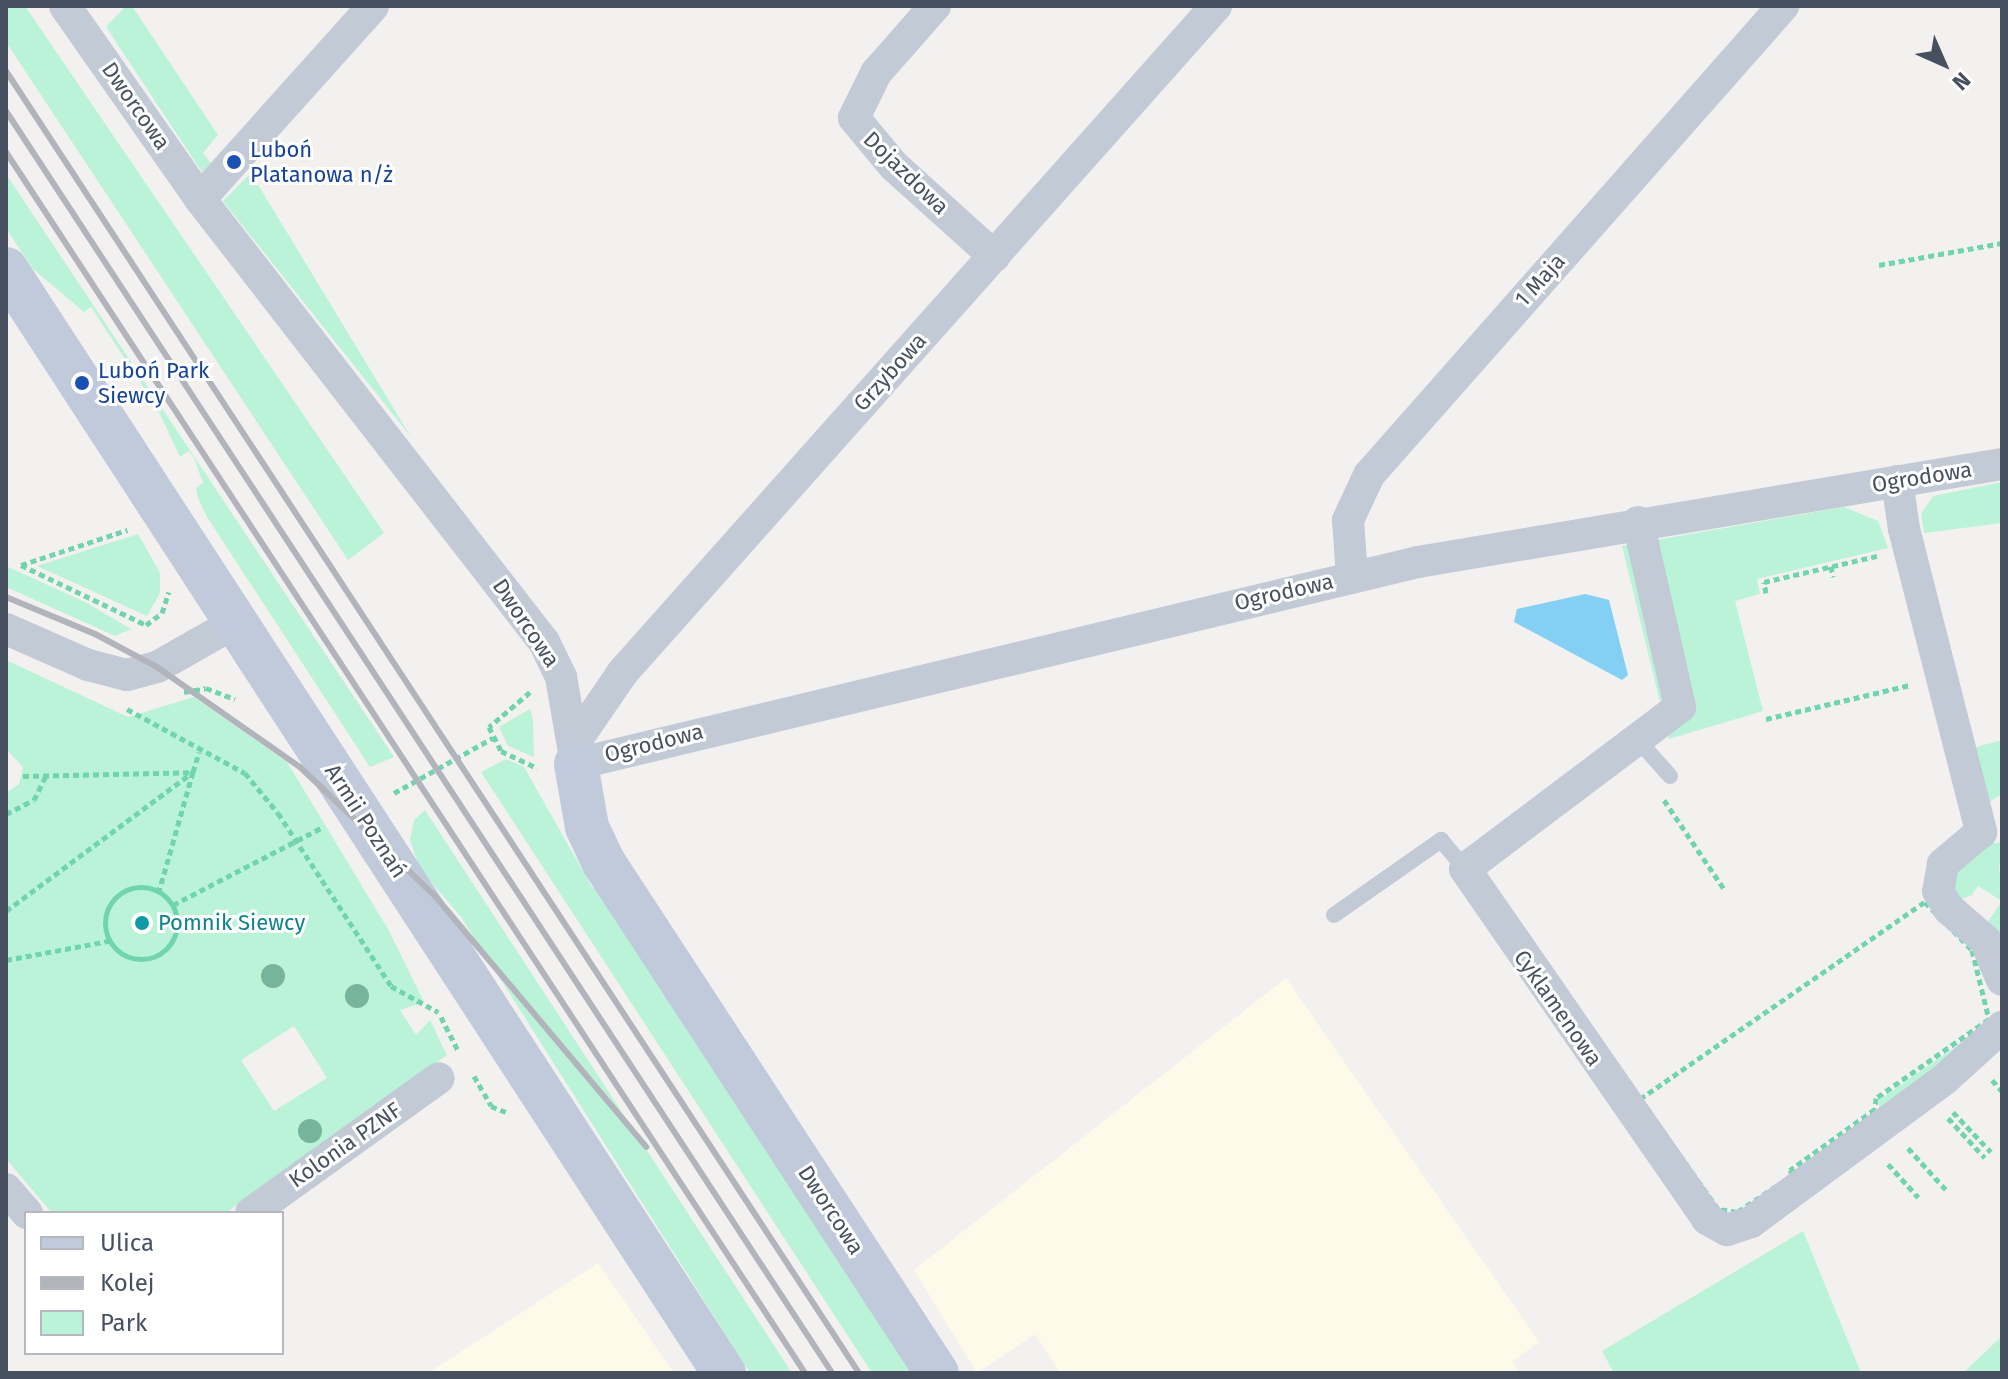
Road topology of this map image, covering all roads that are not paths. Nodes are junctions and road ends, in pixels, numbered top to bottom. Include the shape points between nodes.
1 (65, 6) edge
2 (373, 6) edge
3 (935, 6) edge
4 (1216, 6) edge
5 (1783, 6) edge
6 (200, 199) junction
7 (994, 256) junction
8 (6, 269) edge
9 (2002, 464) edge
10 (1897, 481) junction
11 (1638, 522) junction
12 (1352, 577) junction
13 (238, 621) junction
14 (6, 629) edge
15 (1636, 738) junction
16 (565, 761) junction
17 (1670, 776) road end
18 (1991, 830) edge
19 (1465, 869) junction
20 (1334, 915) dead end
21 (2002, 980) edge
22 (2002, 1027) edge
23 (439, 1078) dead end
24 (6, 1189) edge
25 (25, 1211) edge
26 (254, 1211) edge
27 (724, 1373) edge
28 (937, 1373) edge

1 - 6 street, Dworcowa
2 - 6 street
3 - 7 street, Dojazdowa via 876,73 854,118 894,166
4 - 7 street, Grzybowa
5 - 12 street, 1 Maja via 1369,475 1348,520
6 - 16 street, Dworcowa via 544,642 561,677
7 - 16 street, Grzybowa via 623,672
8 - 13 main road, Armii Poznań
9 - 10 street, Ogrodowa
10 - 11 street, Ogrodowa
10 - 18 street via 1904,529
11 - 12 street, Ogrodowa
11 - 15 street via 1680,707
12 - 16 street, Ogrodowa
13 - 14 street via 157,667 127,675 88,665
13 - 27 main road, Armii Poznań
15 - 17 lane
15 - 19 street
16 - 28 main road, Dworcowa via 604,863
18 - 21 street via 1943,864 1938,891 1949,909 1985,940
19 - 20 lane via 1441,840
19 - 22 street, Cyklamenowa via 1715,1227 1739,1228 1761,1215 1946,1078
23 - 26 street, Kolonia PZNF
24 - 25 street

